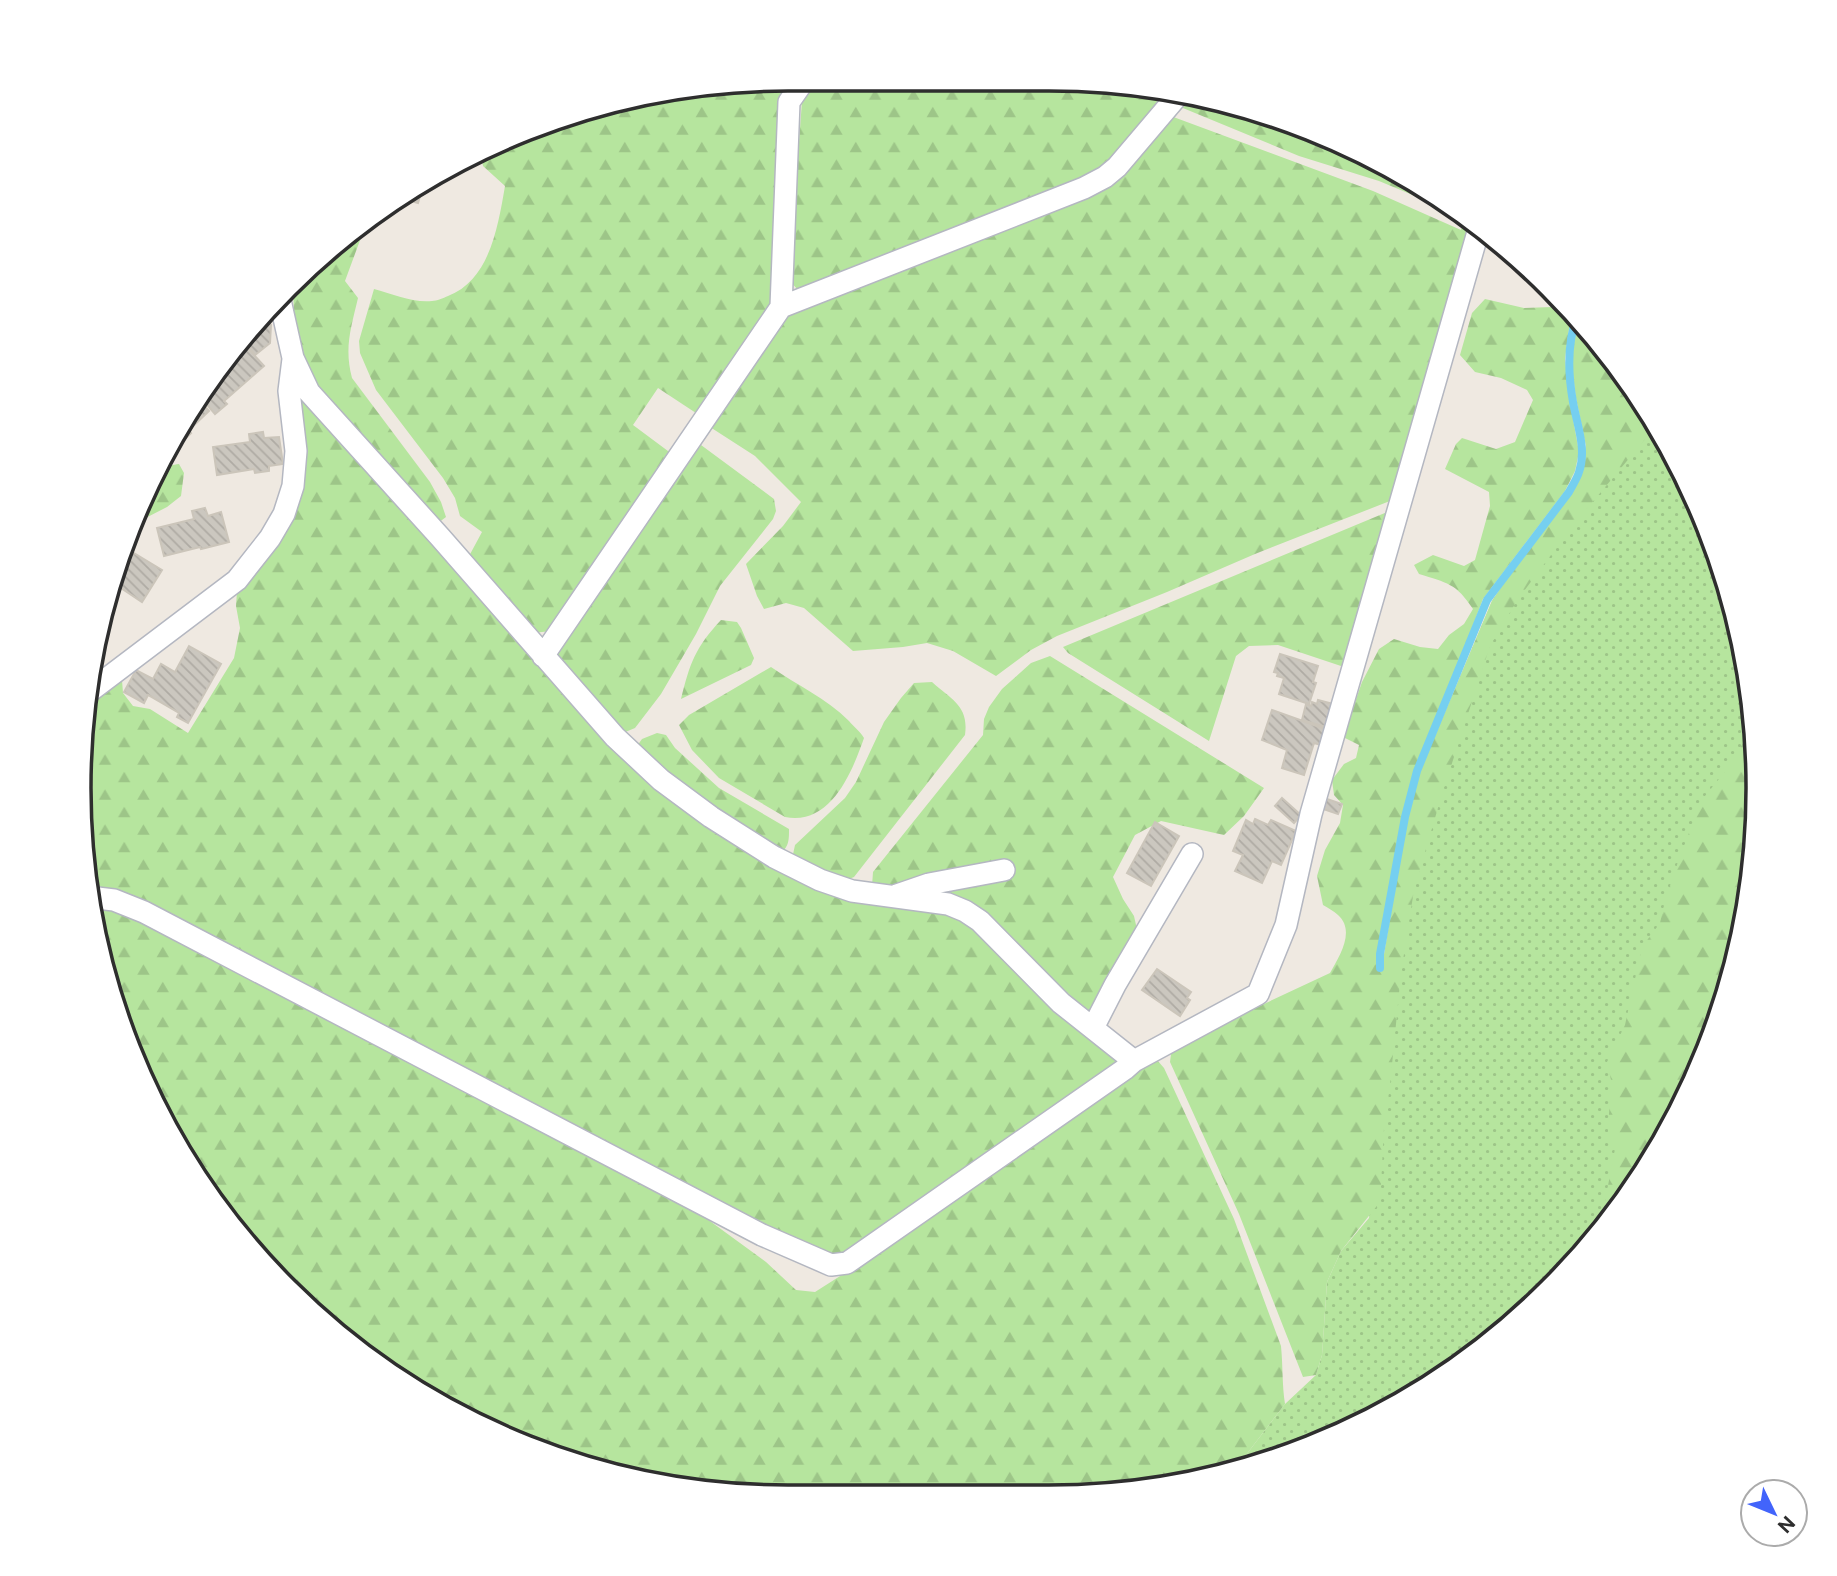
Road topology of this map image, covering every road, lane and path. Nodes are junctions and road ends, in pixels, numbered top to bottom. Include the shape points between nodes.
1 (797, 91) edge
2 (1173, 102) edge
3 (1476, 238) edge
4 (780, 307) junction
5 (282, 309) edge
6 (293, 358) junction
7 (543, 656) junction
8 (99, 684) edge
9 (1192, 855) dead end
10 (1004, 870) dead end
11 (893, 896) junction
12 (100, 898) edge
13 (1093, 1028) junction
14 (1134, 1061) junction

1 - 4 street via 789,103
2 - 4 street via 1117,167 1084,188
3 - 14 street via 1311,814 1286,925 1258,995
4 - 7 street
5 - 6 street
6 - 7 street via 309,392
6 - 8 street via 289,391 296,451 293,486 270,538 237,580
7 - 11 street via 615,737 710,817 820,880 852,891
9 - 13 street
10 - 11 street
11 - 13 street via 965,911
12 - 14 street via 144,912 715,1212 831,1265 847,1263
13 - 14 street

